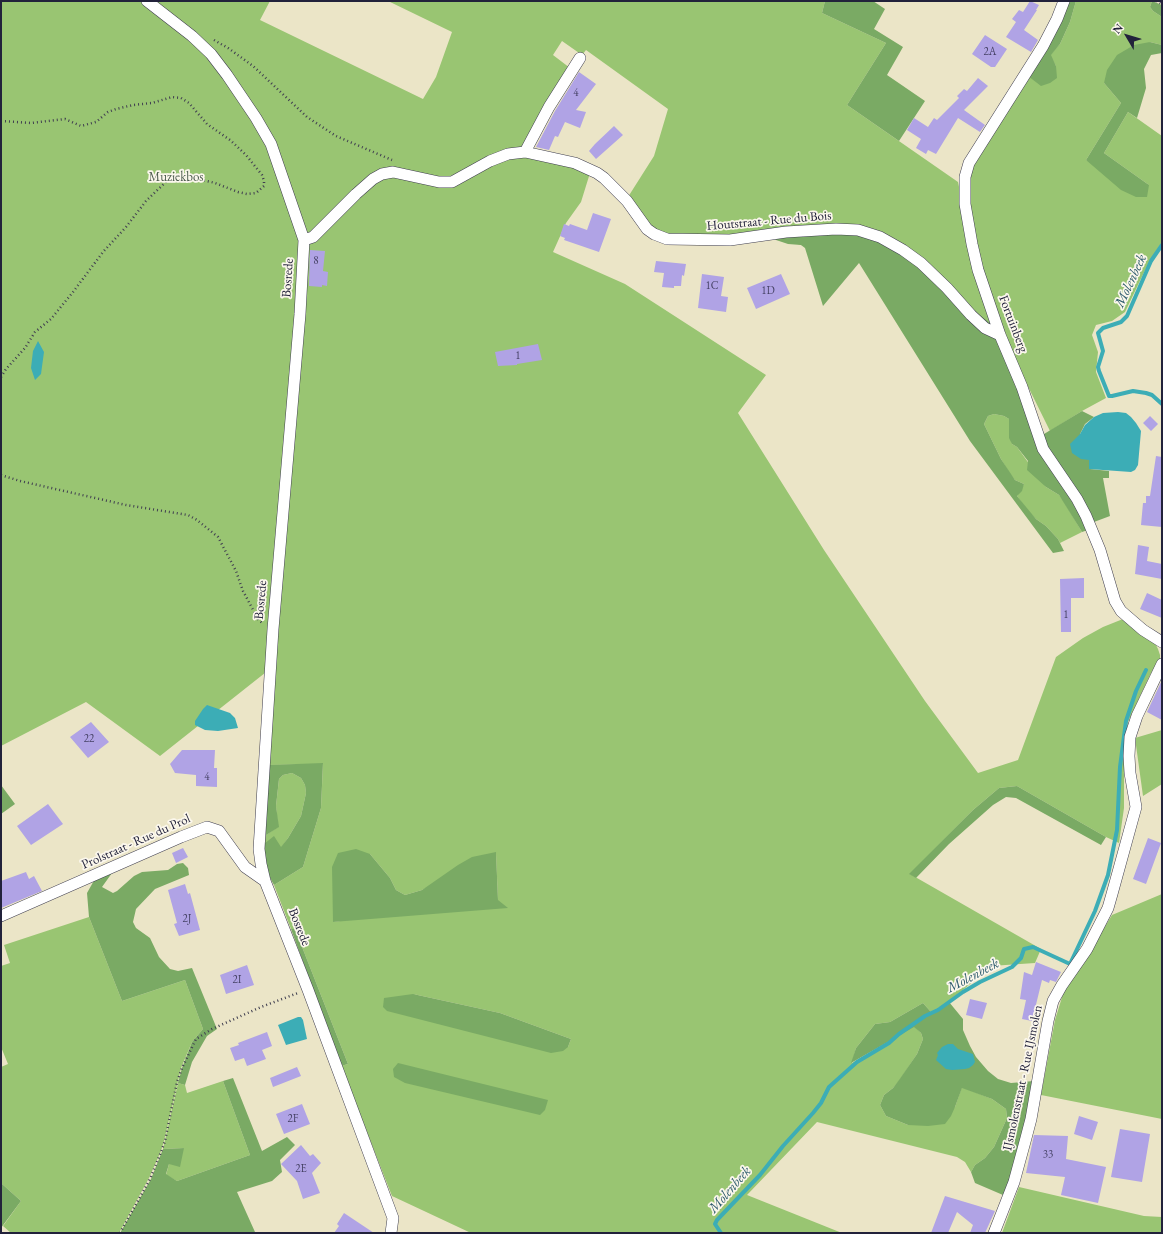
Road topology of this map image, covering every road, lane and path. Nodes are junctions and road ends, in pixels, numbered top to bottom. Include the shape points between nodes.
1 (147, 1) edge
2 (1064, 1) edge
3 (1156, 1) edge
4 (1162, 4) edge
5 (208, 37) dead end
6 (580, 58) dead end
7 (1, 121) edge
8 (526, 152) junction
9 (411, 176) junction
10 (304, 240) junction
11 (1000, 335) junction
12 (1, 377) edge
13 (1, 475) edge
14 (273, 629) junction
15 (1162, 642) edge
16 (1162, 664) edge
17 (265, 881) junction
18 (1, 916) edge
19 (308, 990) junction
20 (120, 1233) edge
21 (391, 1233) edge
22 (994, 1233) edge

1 - 10 street, Bosrede via 192,36 218,61 256,118 271,144
2 - 11 street, Fortuinberg via 1043,46 979,146 964,177 965,204 972,244
3 - 4 path
5 - 9 path via 253,66 306,117 336,136 392,160
6 - 8 street
7 - 12 path via 31,123 65,119 81,126 96,122 116,109 172,97 181,98 189,103 207,124 235,145 252,162 264,180 264,186 256,193 247,194 195,178 169,179 146,201 103,252 74,292 51,319 35,332
8 - 9 street, Houtstraat - Rue du Bois via 516,152 496,159 452,182
8 - 11 street, Houtstraat - Rue du Bois via 575,163 598,173 626,201 648,230 668,239 730,240 786,232 836,229 858,230 880,237 921,263 936,276 970,315 985,328
9 - 10 street, Houtstraat - Rue du Bois via 393,172 373,179 313,237
10 - 14 street, Bosrede
11 - 15 street, Fortuinberg via 1022,387 1043,450 1086,516 1120,611
13 - 14 path via 126,505 188,515 197,520 218,537 258,618 265,626
14 - 17 street, Bosrede via 259,849
16 - 22 street, IJsmolenstraat - Rue IJsmolen via 1132,729 1129,756 1136,807 1108,908 1087,949 1053,1001 1026,1138 1014,1182
17 - 18 street, Prolstraat - Rue du Prol via 245,867 219,831 207,827
17 - 19 street, Bosrede
19 - 20 path via 261,1007 196,1039 177,1082 161,1152 150,1179
19 - 21 street, Bosrede via 393,1218

